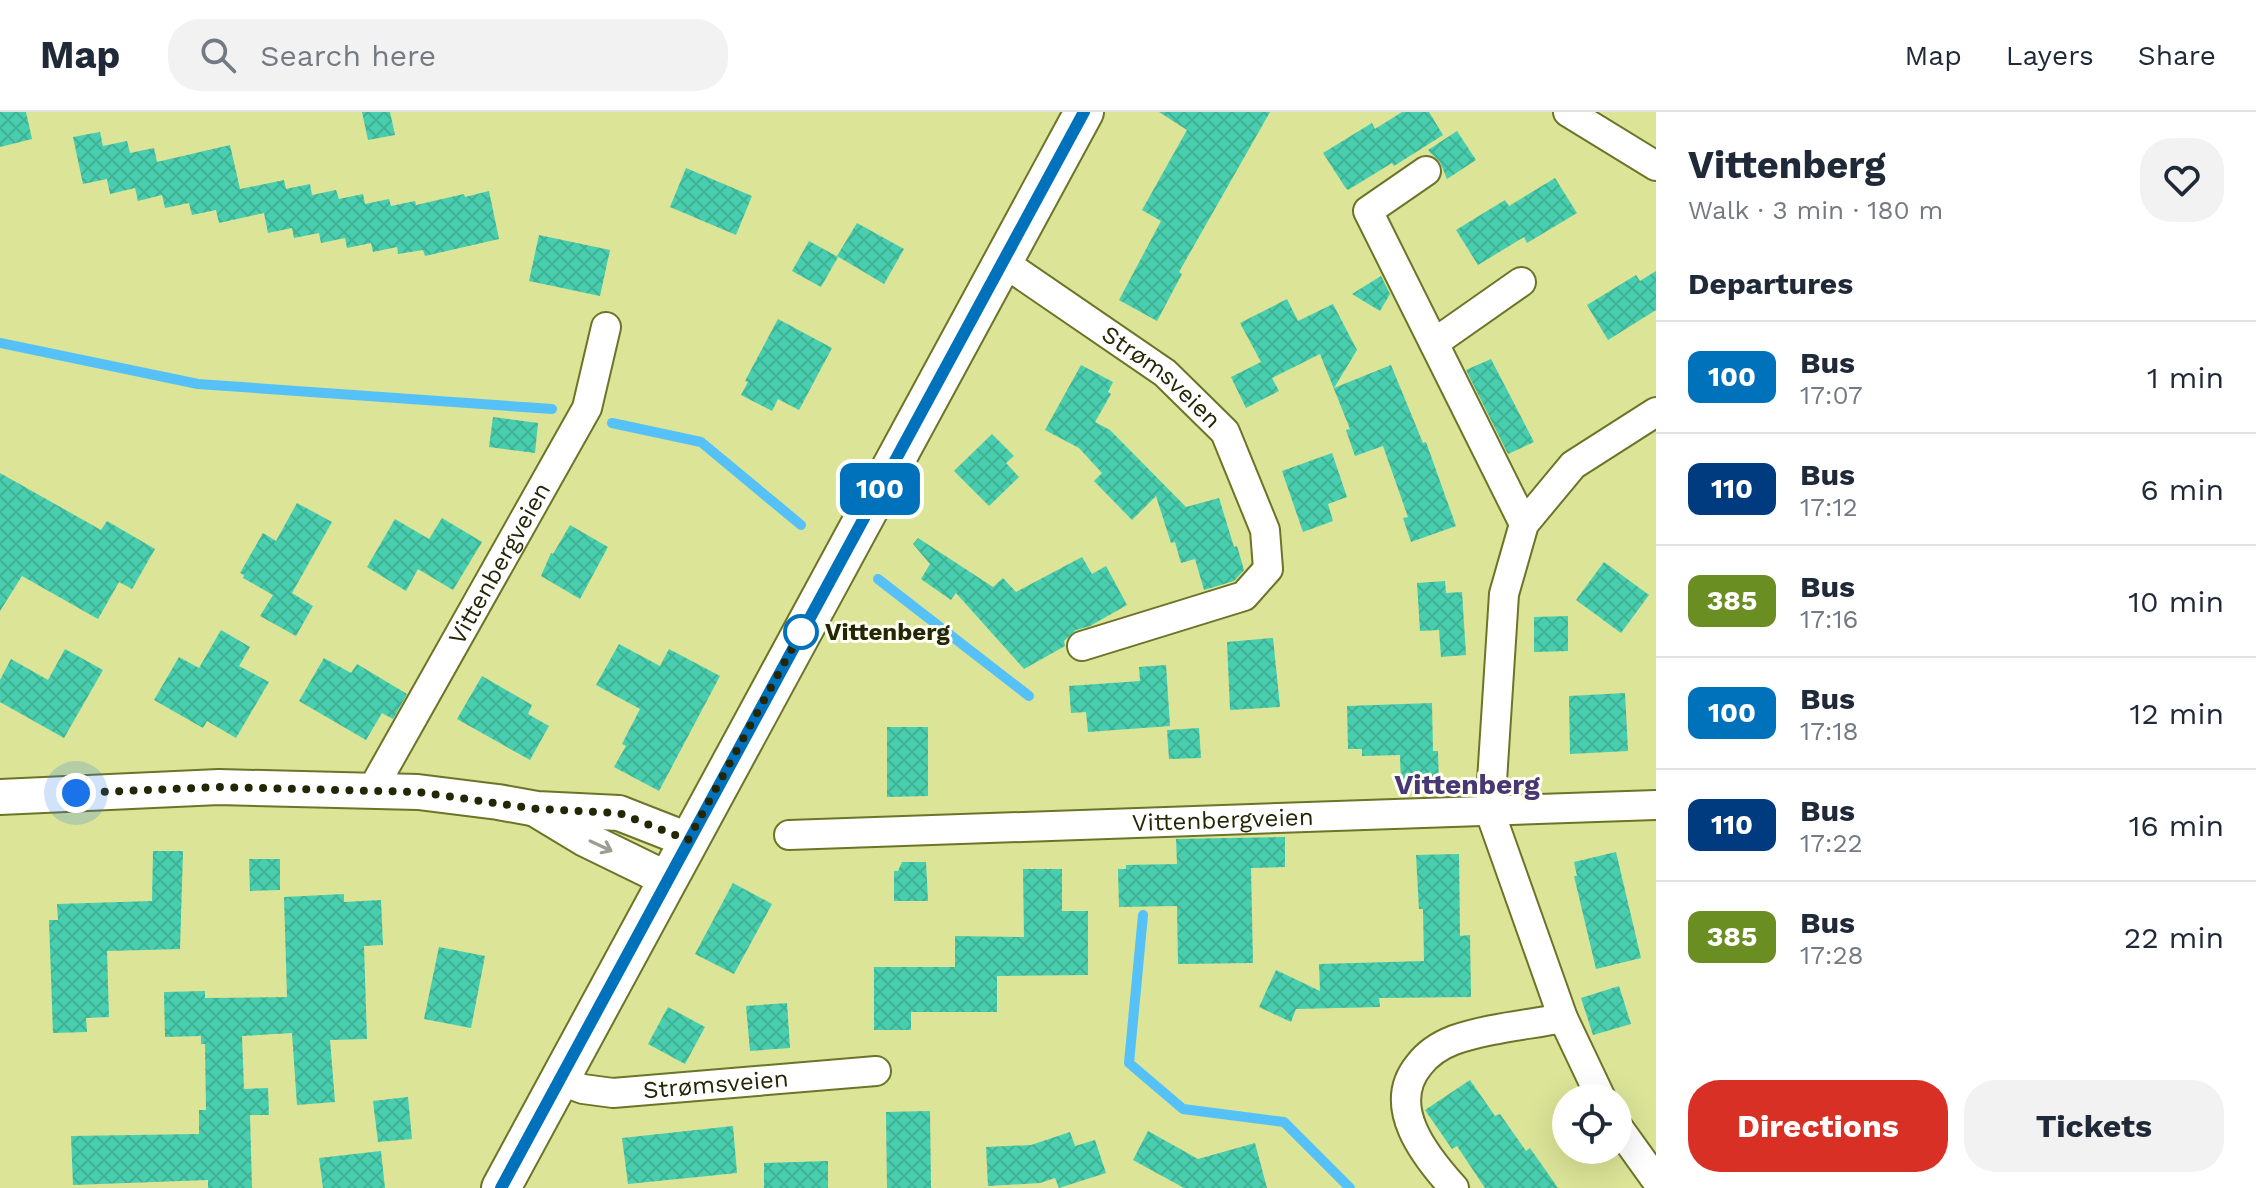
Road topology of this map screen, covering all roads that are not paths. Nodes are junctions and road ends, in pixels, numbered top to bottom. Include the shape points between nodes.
1 (1084, 112) edge
2 (1568, 112) edge
3 (1656, 166) edge
4 (1426, 171) dead end
5 (1003, 262) junction
6 (1521, 282) dead end
7 (606, 327) dead end
8 (1434, 343) junction
9 (1656, 412) edge
10 (1524, 524) junction
11 (1082, 646) dead end
12 (372, 790) junction
13 (0, 797) edge
14 (1656, 805) edge
15 (537, 809) junction
16 (1490, 812) junction
17 (789, 835) dead end
18 (688, 840) junction
19 (667, 879) junction
20 (1563, 1018) junction
21 (876, 1071) dead end
22 (558, 1080) junction
23 (1594, 1084) edge
24 (1632, 1147) edge
25 (1656, 1180) edge
26 (501, 1188) edge
27 (1454, 1188) edge

1 - 5 main road
2 - 3 street
4 - 8 street via 1368,211
5 - 11 street, Strømsveien via 1165,373 1225,432 1265,530 1268,569 1244,596
5 - 18 main road
6 - 8 street
7 - 12 street, Vittenbergveien via 587,408
8 - 10 street
9 - 10 street via 1573,465
10 - 16 street via 1504,594
12 - 13 street via 219,787
12 - 15 street
14 - 16 street, Vittenbergveien
15 - 18 street via 619,813
15 -> 19 street
16 - 17 street, Vittenbergveien
16 - 20 street
18 - 19 main road
19 - 22 main road
20 - 23 street
20 - 27 street via 1452,1041 1433,1051 1411,1075 1404,1105 1419,1143
21 - 22 street, Strømsveien via 613,1093
22 - 26 main road
24 - 25 street

